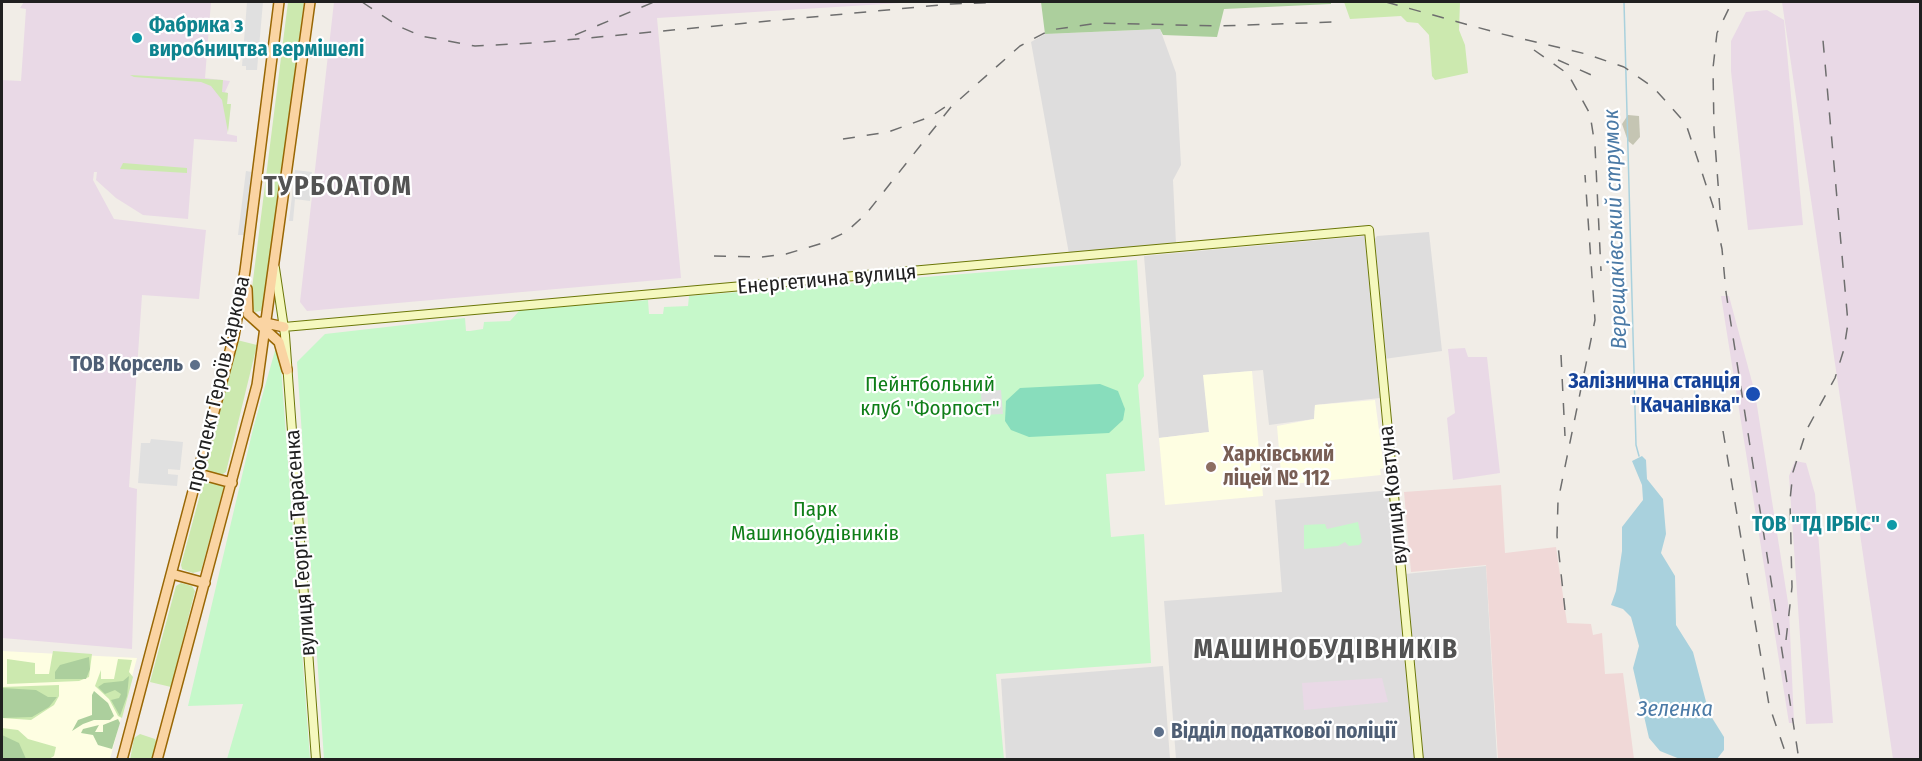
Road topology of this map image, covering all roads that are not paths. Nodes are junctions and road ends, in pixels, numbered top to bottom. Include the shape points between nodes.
1 (279, 2) edge
2 (310, 2) edge
3 (1369, 230) joint
4 (274, 266) junction
5 (245, 271) junction
6 (268, 306) junction
7 (246, 308) junction
8 (266, 326) junction
9 (284, 327) junction
10 (287, 370) junction
11 (199, 474) junction
12 (232, 483) junction
13 (172, 574) junction
14 (205, 583) junction
15 (122, 759) edge
16 (157, 759) edge
17 (316, 759) edge
18 (1419, 759) edge

1 - 5 main road, проспект Героїв Харкова
2 - 4 main road, проспект Героїв Харкова
3 - 9 street, Енергетична вулиця
3 - 18 street, вулиця Ковтуна
4 - 6 main road, проспект Героїв Харкова
4 - 9 street, вулиця Георгія Тарасенка
5 - 7 main road
5 - 11 main road, проспект Героїв Харкова via 234,336
6 - 7 main road via 258,314
6 - 8 main road, проспект Героїв Харкова
7 - 8 main road via 254,320
8 - 9 main road
8 - 10 main road via 280,345
8 - 12 main road, проспект Героїв Харкова via 256,391
9 - 10 street, вулиця Георгія Тарасенка
10 - 17 street, вулиця Георгія Тарасенка
11 - 12 main road
11 - 13 main road, проспект Героїв Харкова
12 - 14 main road, проспект Героїв Харкова
13 - 14 main road
13 - 15 main road, проспект Героїв Харкова
14 - 16 main road, проспект Героїв Харкова

